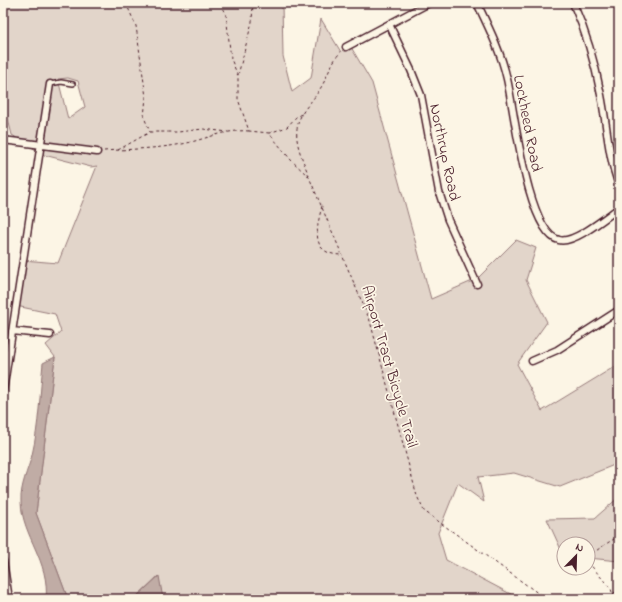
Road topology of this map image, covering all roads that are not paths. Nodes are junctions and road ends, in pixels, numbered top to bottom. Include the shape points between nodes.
1 (429, 3) edge
2 (477, 3) edge
3 (573, 3) edge
4 (389, 24) junction
5 (346, 47) road end
6 (50, 84) joint
7 (73, 84) dead end
8 (3, 140) edge
9 (40, 146) junction
10 (98, 152) road end
11 (619, 186) edge
12 (619, 208) edge
13 (478, 284) dead end
14 (619, 310) edge
15 (12, 331) junction
16 (50, 335) dead end
17 (532, 361) dead end
18 (3, 391) edge
19 (3, 561) edge
20 (9, 599) edge

1 - 4 street
2 - 12 street, Lockheed Road via 493,35 507,78 522,160 536,211 545,229 561,241 573,238
3 - 11 street via 593,59 613,167
4 - 5 street
4 - 13 street, Northrup Road via 421,95 439,192 448,220
6 - 7 lane
6 - 9 street
8 - 9 street
9 - 10 street
9 - 15 street
14 - 17 street via 557,350
15 - 16 street
15 - 18 street
19 - 20 street

